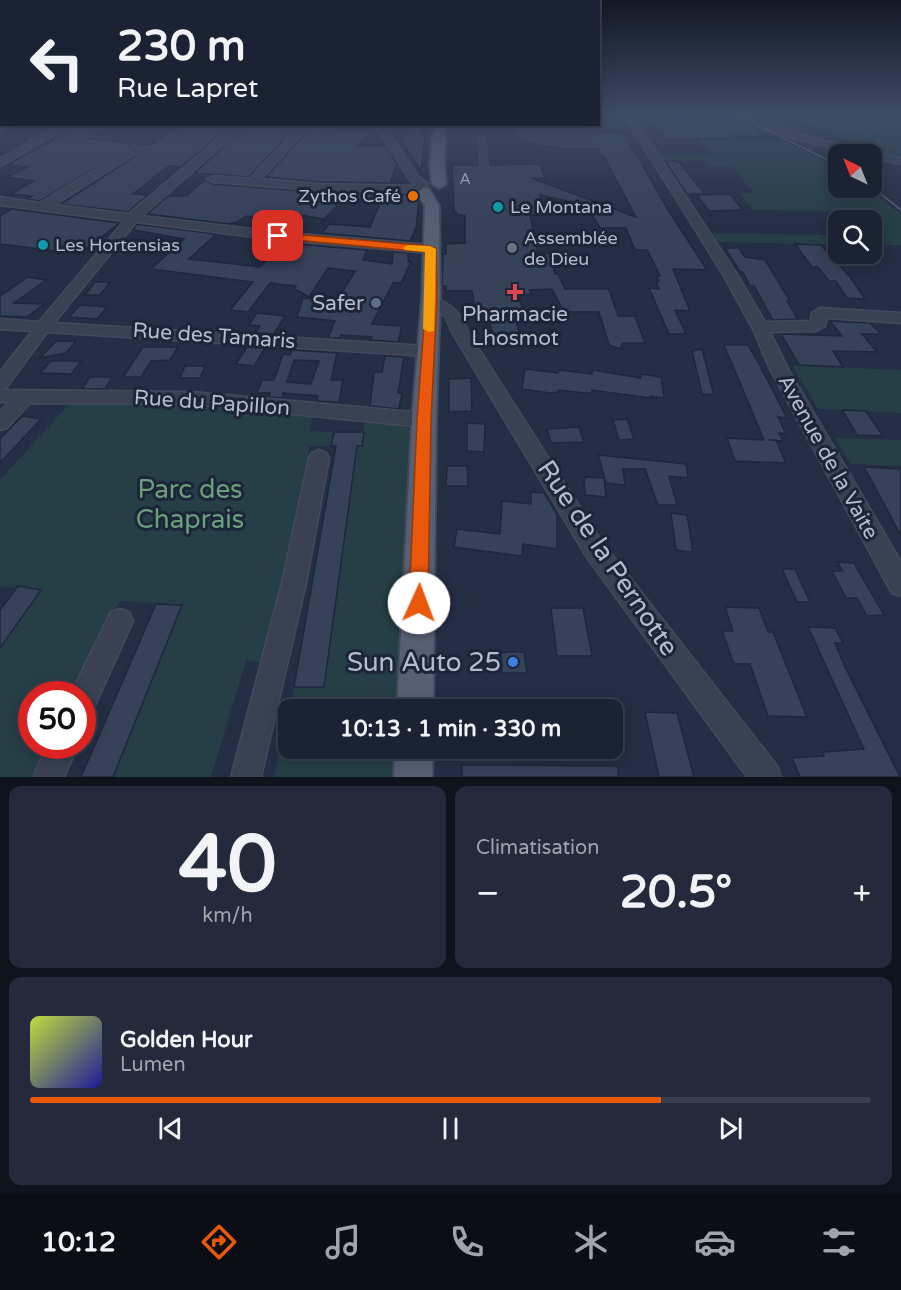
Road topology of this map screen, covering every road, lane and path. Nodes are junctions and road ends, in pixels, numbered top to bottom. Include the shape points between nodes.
1 (21, 151) edge
2 (210, 151) edge
3 (282, 151) edge
4 (396, 151) edge
5 (438, 151) edge
6 (651, 151) edge
7 (129, 153) dead end
8 (882, 157) edge
9 (901, 161) edge
10 (0, 163) edge
11 (213, 180) dead end
12 (252, 183) junction
13 (428, 190) junction
14 (0, 201) edge
15 (42, 207) junction
16 (134, 219) junction
17 (430, 249) junction
18 (430, 310) junction
19 (901, 318) edge
20 (0, 324) edge
21 (43, 326) junction
22 (760, 327) junction
23 (427, 351) junction
24 (0, 384) edge
25 (0, 396) edge
26 (26, 396) junction
27 (424, 420) junction
28 (0, 423) edge
29 (319, 458) dead end
30 (901, 585) edge
31 (120, 621) dead end
32 (92, 681) edge
33 (415, 699) edge
34 (57, 759) edge
35 (414, 759) edge
36 (48, 777) edge
37 (246, 777) edge
38 (413, 777) edge
39 (766, 777) edge

1 - 10 street
2 - 16 street
3 - 12 street
4 - 13 street via 414,178
5 - 13 main road
6 - 22 street, Avenue de la Vaite
7 - 15 street
8 - 9 street
11 - 12 street
12 - 13 street
13 - 17 main road
14 - 15 street
15 - 16 street
16 - 17 street
16 - 21 street
17 - 18 main road
18 - 23 main road
18 - 39 street, Rue de la Pernotte via 460,332 594,549
19 - 22 street via 820,313 816,326
20 - 21 street, Rue des Tamaris
21 - 23 street, Rue des Tamaris
21 - 24 street
22 - 30 street, Avenue de la Vaite via 778,369
23 - 27 main road
25 - 26 street, Rue du Papillon
26 - 27 street, Rue du Papillon via 192,398
26 - 28 street
27 - 33 main road
29 - 37 street via 294,583
31 - 32 street
34 - 36 street
35 - 38 main road

